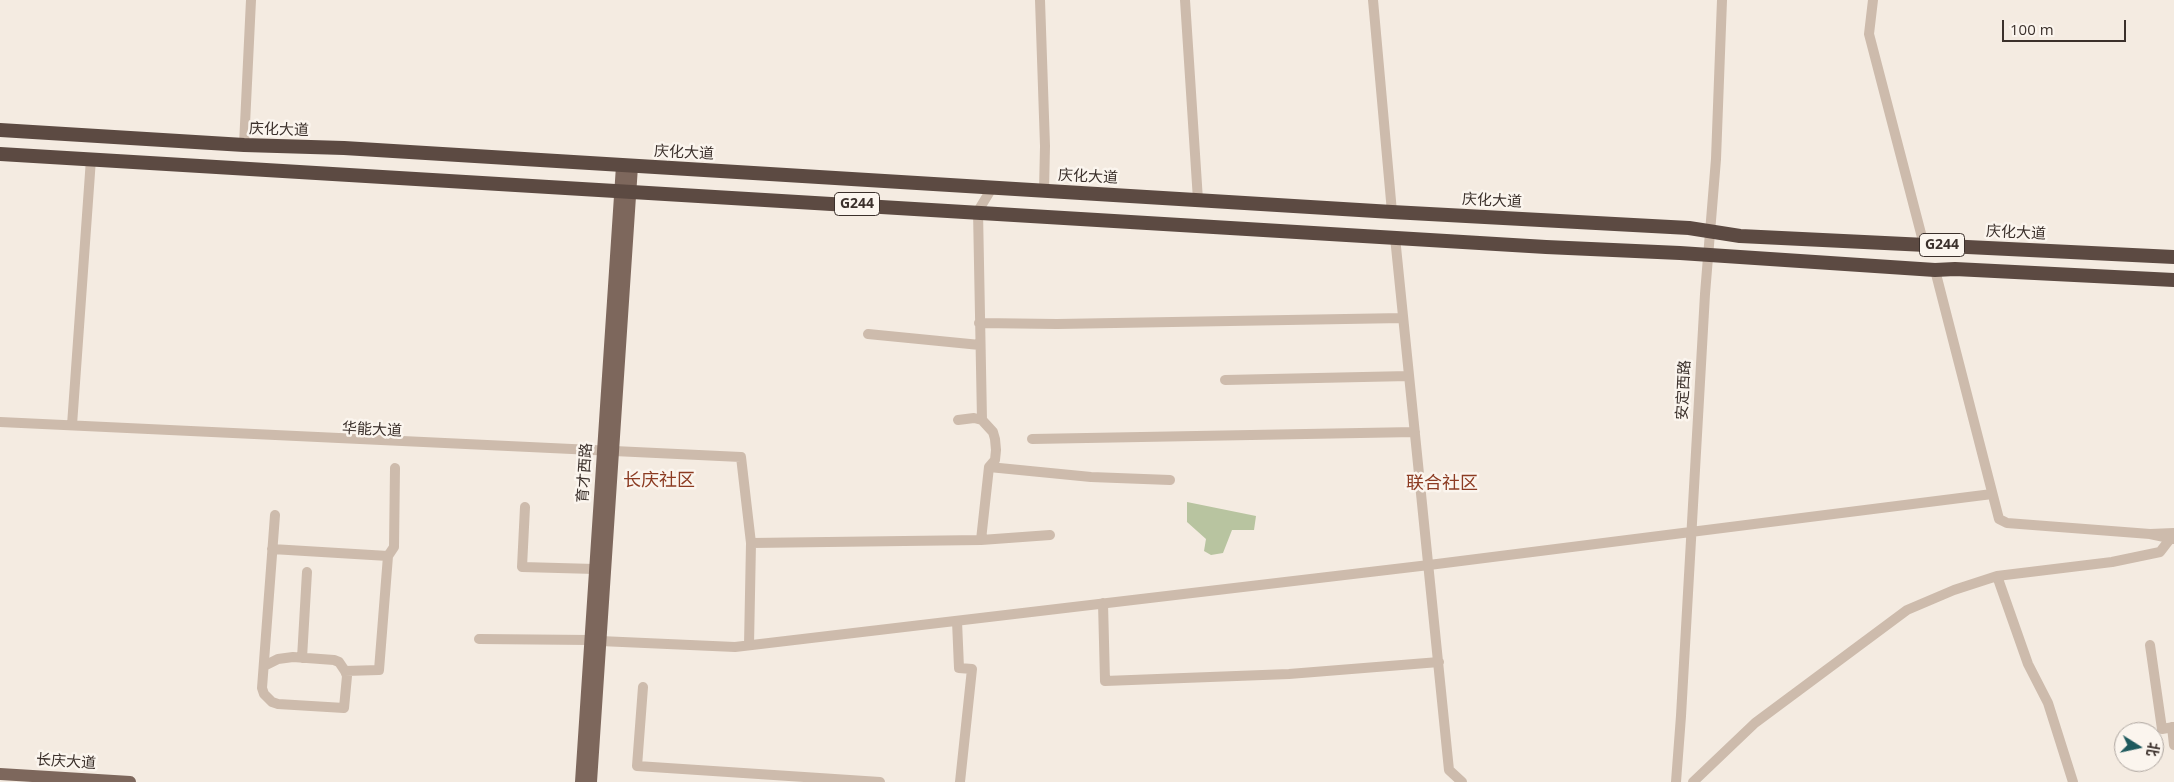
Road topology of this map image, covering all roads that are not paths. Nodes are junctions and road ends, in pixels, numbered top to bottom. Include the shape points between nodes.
1 (251, 0) edge
2 (1040, 0) edge
3 (1185, 0) edge
4 (1373, 0) edge
5 (1722, 0) edge
6 (1728, 0) edge
7 (1873, 0) edge
8 (0, 130) edge
9 (244, 145) junction
10 (0, 154) edge
11 (91, 159) junction
12 (627, 166) junction
13 (992, 188) junction
14 (625, 191) junction
15 (1044, 191) junction
16 (1198, 200) junction
17 (978, 211) junction
18 (1392, 212) junction
19 (1713, 231) junction
20 (1395, 237) junction
21 (1924, 244) junction
22 (1711, 255) junction
23 (2174, 257) edge
24 (1935, 270) junction
25 (2174, 280) edge
26 (1403, 318) junction
27 (980, 323) junction
28 (868, 334) dead end
29 (980, 345) junction
30 (1409, 376) junction
31 (1225, 380) dead end
32 (958, 420) dead end
33 (982, 420) junction
34 (0, 422) edge
35 (72, 426) junction
36 (0, 427) edge
37 (1415, 432) junction
38 (1032, 439) dead end
39 (608, 453) junction
40 (989, 467) junction
41 (395, 468) dead end
42 (1170, 480) dead end
43 (1992, 494) junction
44 (525, 507) dead end
45 (275, 515) dead end
46 (1695, 533) junction
47 (1050, 535) dead end
48 (2173, 537) edge
49 (981, 540) junction
50 (752, 543) junction
51 (272, 549) junction
52 (388, 556) junction
53 (1430, 565) junction
54 (595, 569) junction
55 (307, 572) dead end
56 (1997, 576) junction
57 (1103, 604) junction
58 (956, 621) junction
59 (480, 639) dead end
60 (595, 641) junction
61 (749, 645) junction
62 (2150, 645) dead end
63 (302, 658) junction
64 (1439, 662) junction
65 (264, 666) junction
66 (346, 671) junction
67 (644, 687) dead end
68 (2173, 727) edge
69 (2174, 745) edge
70 (0, 774) edge
71 (130, 782) edge
72 (581, 782) edge
73 (591, 782) edge
74 (880, 782) edge
75 (960, 782) edge
76 (1462, 782) edge
77 (1676, 782) edge
78 (1682, 782) edge
79 (1693, 782) edge
80 (2073, 782) edge

1 - 9 street
2 - 15 street
3 - 16 street
4 - 18 street
5 - 19 street, 安定西路
6 - 19 street, 安定西路 via 1722,159
7 - 21 street via 1868,34
8 - 9 highway, 庆化大道 / G244
9 - 12 highway, 庆化大道 / G244
10 - 11 highway, G244
11 - 14 highway, G244
11 - 35 street
12 - 13 highway, 庆化大道 / G244
12 - 14 main road, 育才西路
13 - 15 highway, 庆化大道 / G244
13 - 17 street
14 - 17 highway, G244
14 - 39 main road, 育才西路
15 - 16 highway, 庆化大道 / G244
16 - 18 highway, 庆化大道 / G244
17 - 20 highway, G244
17 - 27 street
18 - 19 highway, 庆化大道 / G244
19 - 21 highway, 庆化大道 / G244 via 1740,236
19 - 22 street, 安定西路
20 - 22 highway, G244
20 - 26 street
21 - 23 highway, 庆化大道 / G244
22 - 24 highway, G244
22 - 46 street, 安定西路
24 - 25 highway, G244 via 1955,268
24 - 43 street
26 - 27 street
26 - 30 street
27 - 29 street
28 - 29 street
29 - 33 street
30 - 31 street
30 - 37 street
32 - 33 street
33 - 40 street via 995,439 994,460
34 - 35 street, 华能大道
35 - 39 street, 华能大道
36 - 39 street, 华能大道
37 - 38 street
37 - 53 street
39 - 50 street, 华能大道 via 742,460
39 - 54 main road, 育才西路
39 - 60 main road, 育才西路
40 - 42 street via 1091,477
40 - 49 street
41 - 52 street via 394,547
43 - 46 street
43 - 48 street via 1999,518 2008,523
44 - 54 street via 522,567
45 - 51 street
46 - 53 street
46 - 77 street, 安定西路
46 - 78 street, 安定西路
47 - 49 street
48 - 56 street via 2160,552 2112,562
49 - 50 street
50 - 61 street
51 - 52 street
51 - 65 street
52 - 66 street via 379,670
53 - 57 street
53 - 64 street
54 - 60 main road, 育才西路
55 - 63 street
56 - 79 street via 1907,610 1755,723
56 - 80 street via 2025,656 2048,703
57 - 58 street
57 - 64 street via 1105,681 1289,674
58 - 61 street
58 - 75 street via 959,668 972,668
59 - 60 street
60 - 61 street
60 - 72 main road, 育才西路
60 - 73 main road, 育才西路
62 - 68 street via 2162,729
63 - 65 street via 278,659
63 - 66 street via 334,660
64 - 76 street via 1449,770
65 - 66 street via 262,688 272,702 344,708
67 - 74 street via 636,766
68 - 69 street
70 - 71 main road, 长庆大道

